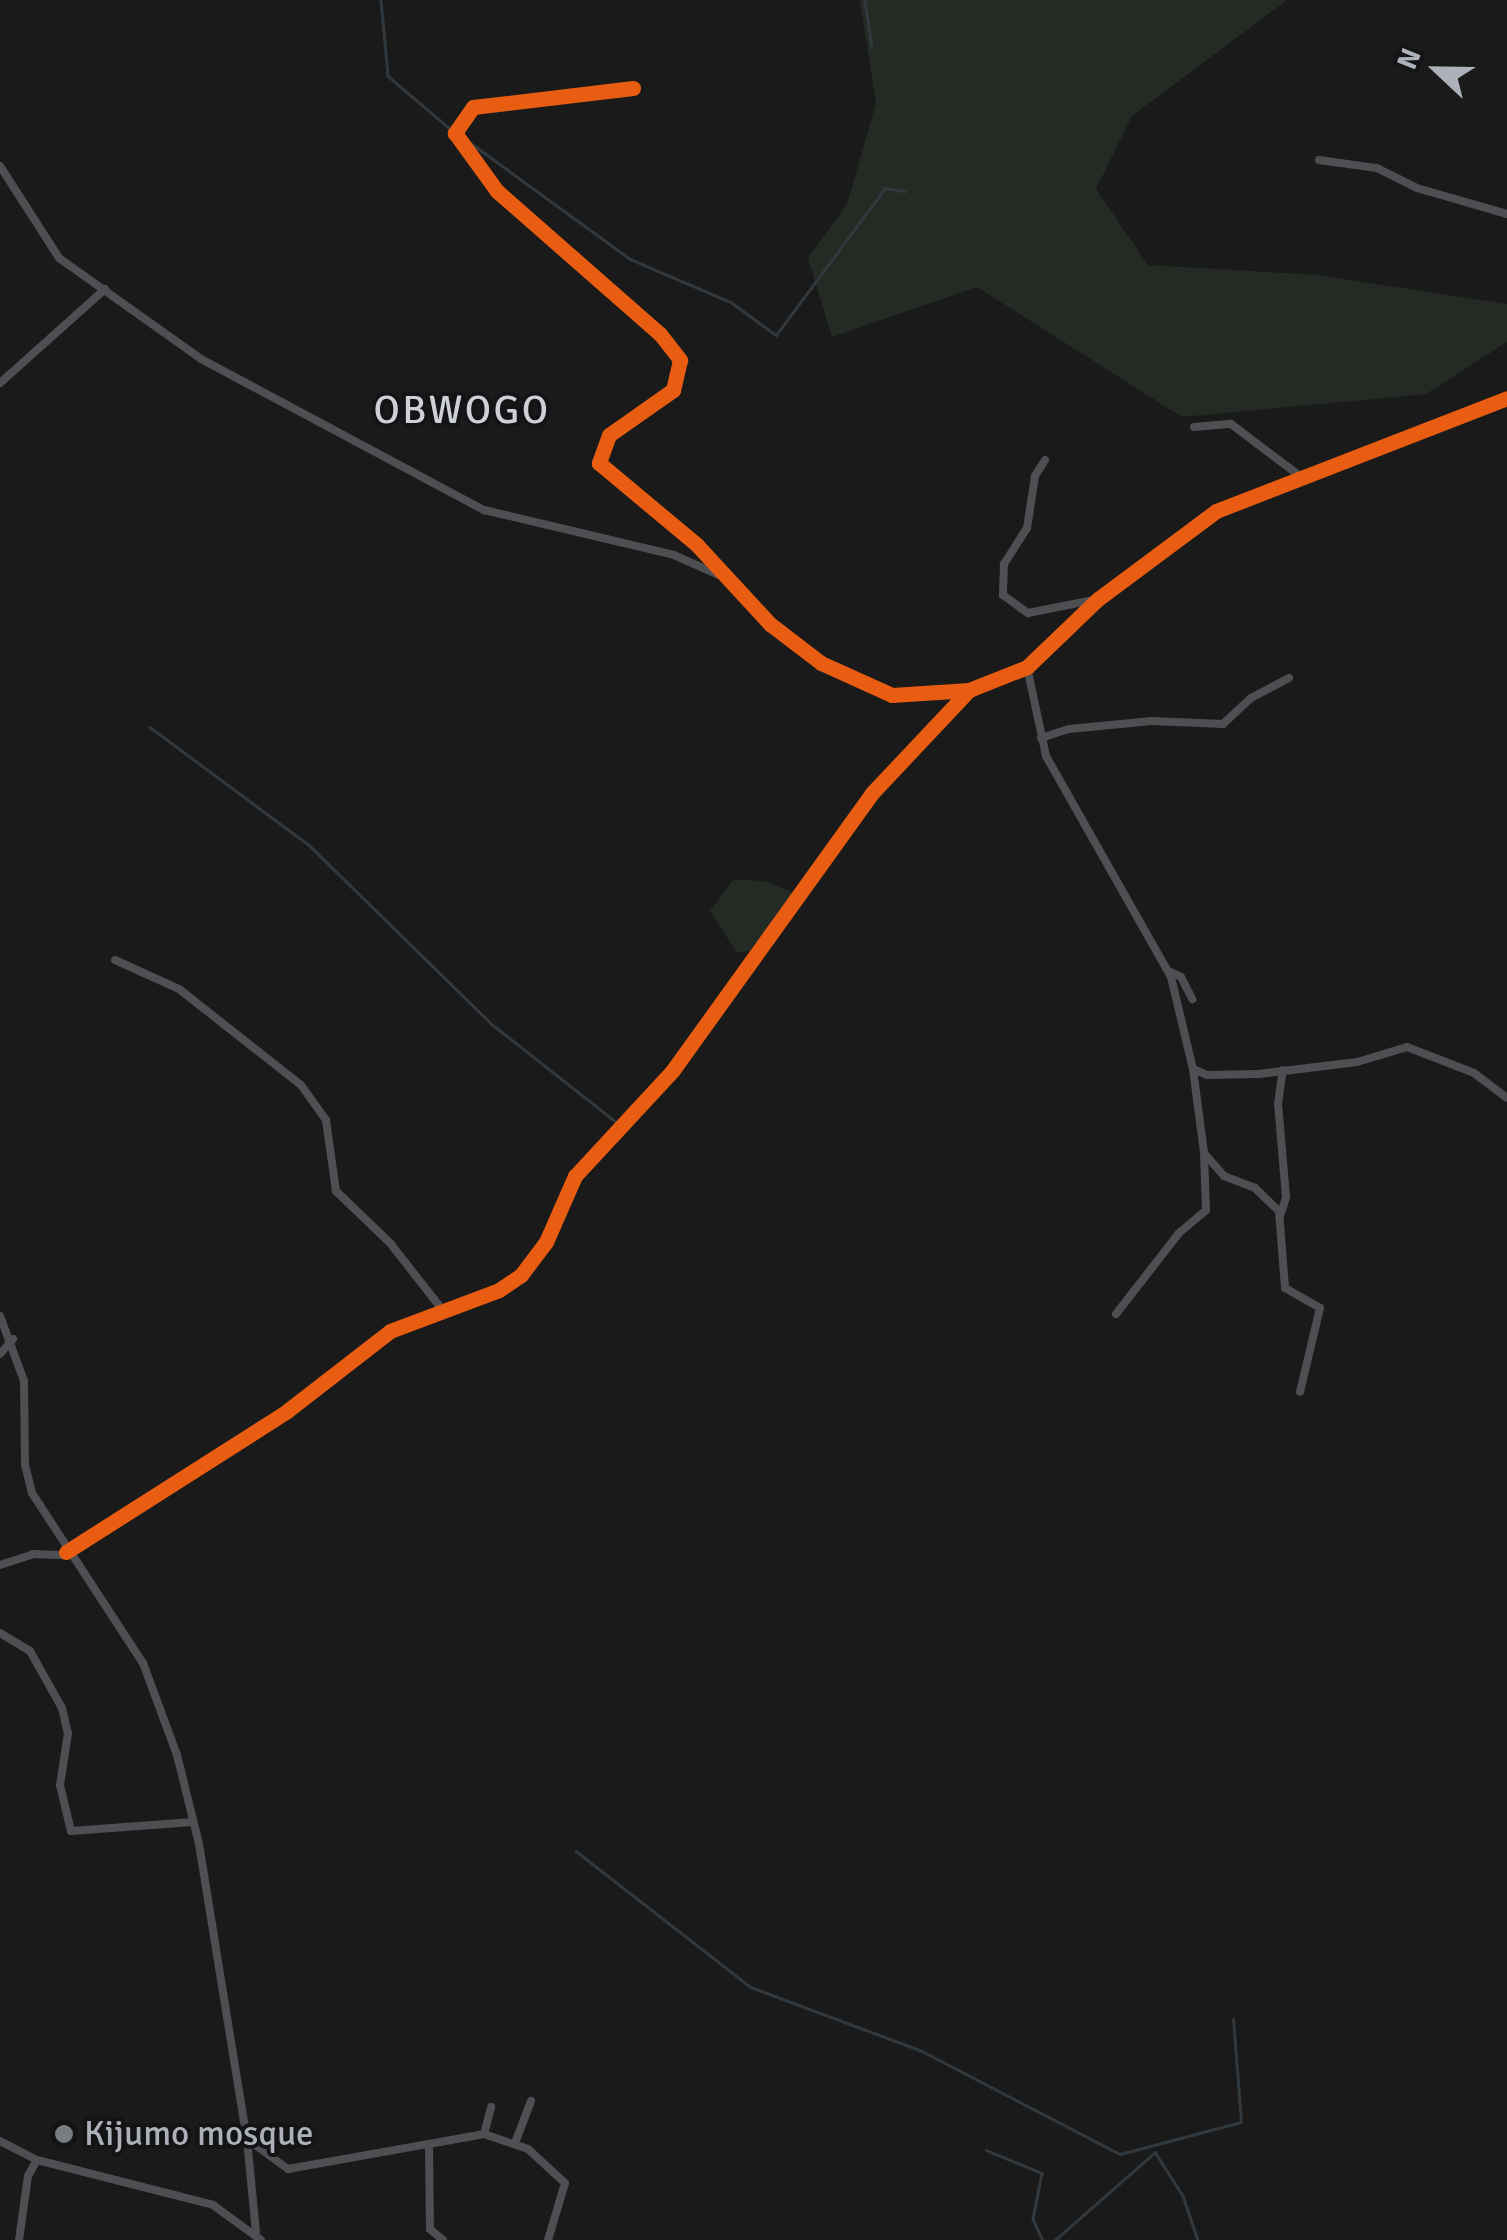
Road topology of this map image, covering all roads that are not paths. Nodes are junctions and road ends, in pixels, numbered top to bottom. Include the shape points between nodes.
1 (634, 88) dead end
2 (1319, 160) dead end
3 (0, 166) edge
4 (1507, 214) edge
5 (105, 289) junction
6 (0, 383) edge
7 (1507, 398) edge
8 (1194, 426) dead end
9 (1045, 460) dead end
10 (1300, 476) junction
11 (727, 579) junction
12 (1098, 598) junction
13 (1027, 667) junction
14 (1289, 678) dead end
15 (969, 690) junction
16 (1041, 738) junction
17 (114, 960) dead end
18 (1168, 970) junction
19 (1192, 998) dead end
20 (1192, 1068) junction
21 (1283, 1070) junction
22 (1507, 1098) edge
23 (1204, 1154) junction
24 (1280, 1216) junction
25 (441, 1308) junction
26 (1116, 1314) dead end
27 (0, 1316) edge
28 (14, 1339) junction
29 (0, 1354) edge
30 (1300, 1392) dead end
31 (70, 1554) junction
32 (0, 1565) edge
33 (0, 1633) edge
34 (193, 1822) junction
35 (531, 2101) dead end
36 (492, 2106) dead end
37 (484, 2134) junction
38 (0, 2140) edge
39 (248, 2140) junction
40 (514, 2142) junction
41 (429, 2144) junction
42 (36, 2160) junction
43 (258, 2236) edge
44 (19, 2240) edge
45 (443, 2240) edge
46 (548, 2240) edge

1 - 11 street via 473,107 457,124 455,138 497,191 675,350 680,369 673,390 654,410 609,435 599,462
2 - 4 street via 1378,168 1417,188
3 - 5 street via 59,258
5 - 6 street
5 - 11 street via 201,360 456,498 534,525 674,555
7 - 10 street
8 - 10 street via 1231,424
9 - 12 street via 1035,476 1027,528 1004,564 1003,595 1028,613
10 - 12 street via 1216,510
11 - 15 street via 797,648 865,685 918,696
12 - 13 street
13 - 15 street
13 - 16 street
14 - 16 street via 1250,698 1222,724 1152,722
15 - 25 street via 872,793 673,1070 575,1176 534,1261 499,1290
16 - 18 street via 1063,794
17 - 25 street via 179,990 301,1086 326,1120 336,1191 390,1243
18 - 19 street via 1181,977
18 - 20 street
20 - 21 street via 1223,1076
20 - 23 street
21 - 22 street via 1356,1062 1407,1047 1474,1074
21 - 24 street via 1278,1104 1286,1197
23 - 24 street via 1224,1176 1255,1188
23 - 26 street via 1206,1210
24 - 30 street via 1285,1288 1320,1308 1321,1316
25 - 31 street via 390,1331 287,1411
27 - 28 street
28 - 29 street
28 - 31 street via 24,1381 32,1493
31 - 32 street via 44,1552
31 - 34 street via 143,1664
33 - 34 street via 26,1646 62,1708 68,1734 60,1786 71,1832
34 - 39 street
35 - 40 street
36 - 37 street
37 - 40 street
37 - 41 street
38 - 42 street
39 - 41 street via 288,2169
39 - 43 street
40 - 46 street via 565,2182
41 - 45 street via 430,2229
42 - 43 street via 212,2205
42 - 44 street

